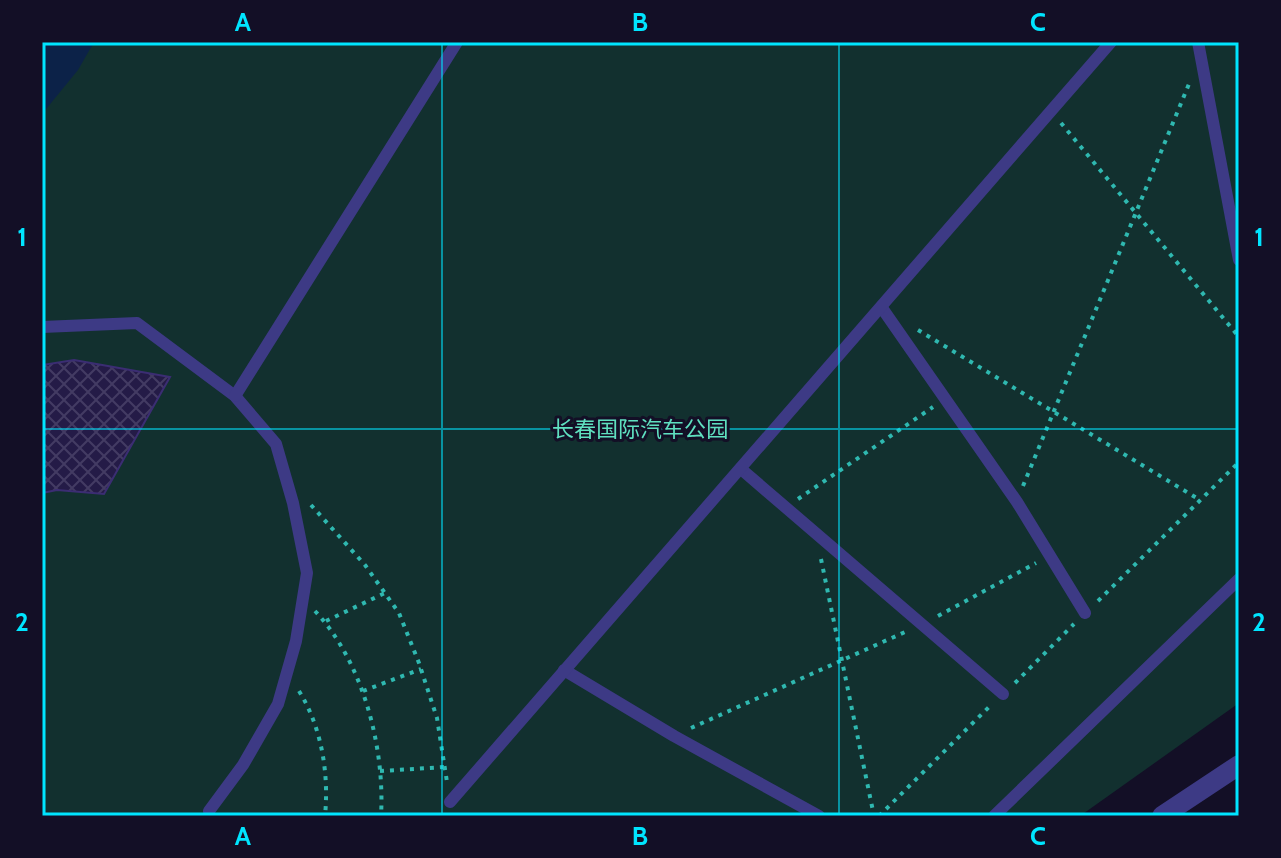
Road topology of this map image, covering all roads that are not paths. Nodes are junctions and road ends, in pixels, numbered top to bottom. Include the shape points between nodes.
1 (457, 42) edge
2 (1111, 42) edge
3 (1198, 42) edge
4 (1239, 260) edge
5 (882, 308) junction
6 (42, 327) edge
7 (235, 396) junction
8 (741, 469) junction
9 (1239, 579) edge
10 (1085, 613) road end
11 (564, 670) junction
12 (1003, 694) road end
13 (1239, 765) edge
14 (450, 802) road end
15 (209, 811) dead end
16 (819, 816) edge
17 (994, 816) edge
18 (1162, 816) edge

1 - 7 lane
2 - 5 lane
3 - 4 lane
5 - 8 lane
5 - 10 lane via 1017,502
6 - 7 lane via 137,323
7 - 15 lane via 276,444 307,573 278,704
8 - 11 lane
8 - 12 lane
9 - 17 lane
11 - 14 lane
11 - 16 lane
13 - 18 street

